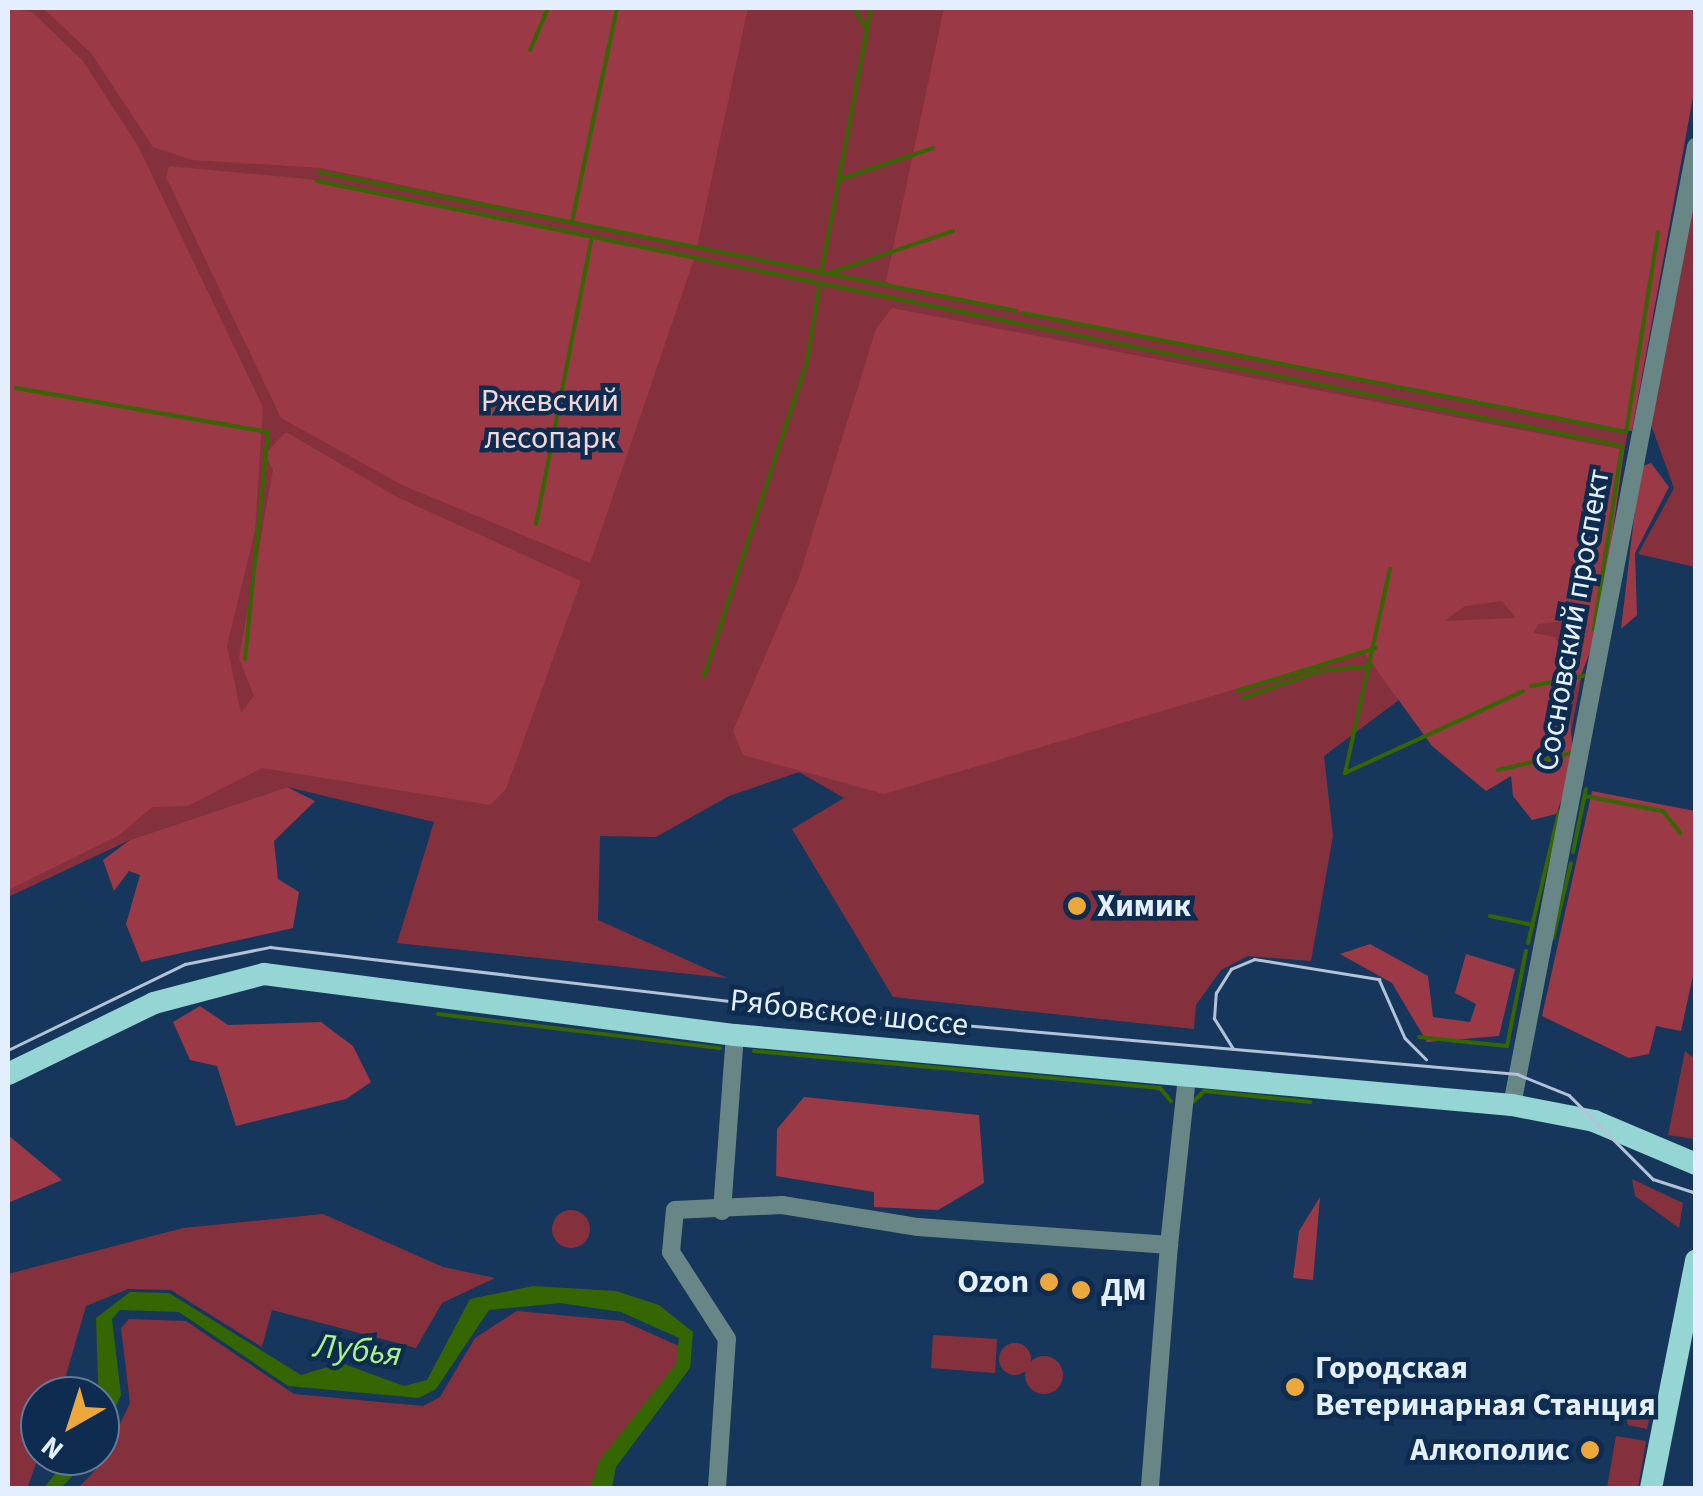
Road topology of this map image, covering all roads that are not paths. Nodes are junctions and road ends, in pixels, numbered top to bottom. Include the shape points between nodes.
1 (1696, 146) edge
2 (735, 1035) junction
3 (8, 1074) edge
4 (1187, 1076) junction
5 (1512, 1105) junction
6 (1696, 1164) edge
7 (722, 1211) junction
8 (1169, 1245) junction
9 (1696, 1260) edge
10 (1696, 1342) edge
11 (716, 1488) edge
12 (1150, 1488) edge
13 (1651, 1488) edge
14 (1666, 1488) edge

1 - 5 street, Сосновский проспект
2 - 3 main road, Рябовское шоссе via 264,974 154,1003
2 - 4 main road, Рябовское шоссе
2 - 7 street
4 - 5 main road, Рябовское шоссе
4 - 8 street
5 - 6 main road, Рябовское шоссе via 1594,1122
7 - 8 street via 782,1205 918,1227
7 - 11 street via 674,1210 672,1252 727,1339
8 - 12 street
9 - 13 main road
10 - 14 main road

